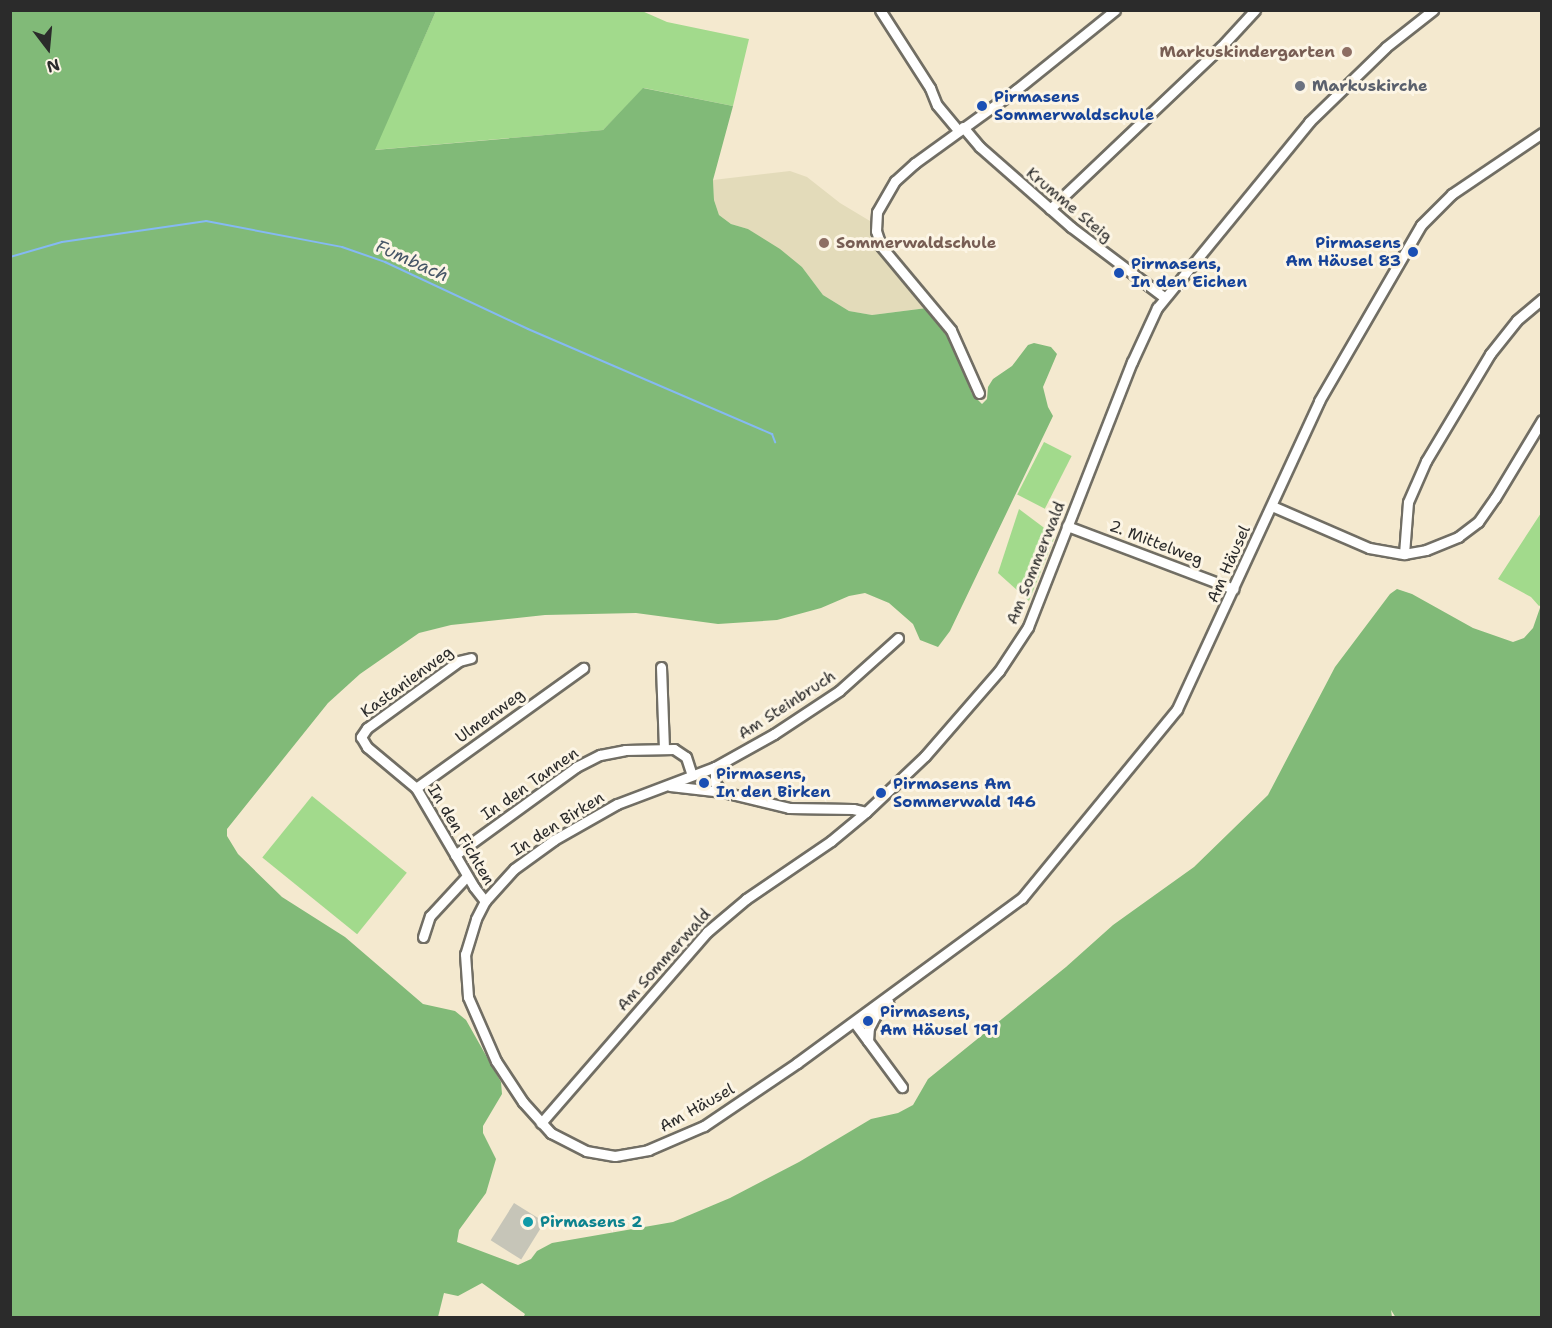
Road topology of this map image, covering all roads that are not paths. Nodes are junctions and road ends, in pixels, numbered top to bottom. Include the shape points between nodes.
1 (880, 10) edge
2 (1115, 10) edge
3 (1255, 10) edge
4 (1433, 10) edge
5 (961, 128) junction
6 (1542, 133) edge
7 (1050, 209) junction
8 (1164, 297) junction
9 (1542, 299) edge
10 (979, 393) dead end
11 (1542, 420) edge
12 (1272, 506) junction
13 (1067, 525) junction
14 (1404, 554) junction
15 (1234, 590) junction
16 (898, 638) dead end
17 (471, 658) dead end
18 (583, 668) dead end
19 (661, 668) dead end
20 (362, 734) joint
21 (664, 748) junction
22 (715, 767) junction
23 (692, 775) junction
24 (664, 786) junction
25 (416, 788) junction
26 (723, 792) junction
27 (866, 812) junction
28 (455, 855) junction
29 (467, 876) junction
30 (485, 902) junction
31 (423, 937) dead end
32 (907, 983) junction
33 (854, 1022) junction
34 (868, 1041) junction
35 (902, 1087) dead end
36 (541, 1123) junction

1 - 5 street, Krumme Steig via 937,105
2 - 5 street via 1016,90
3 - 7 street
4 - 8 street, Am Sommerwald via 1386,47 1309,122
5 - 7 street, Krumme Steig
5 - 10 street via 895,182 877,212 876,231 887,255 951,330
6 - 12 street, Am Häusel via 1452,194 1421,225 1327,385
7 - 8 street, Krumme Steig
8 - 13 street, Am Sommerwald via 1142,337
9 - 14 street via 1517,320 1490,354 1426,460 1408,502
11 - 14 street via 1478,522 1439,546
12 - 14 street via 1358,544
12 - 15 street, Am Häusel
13 - 15 street, 2. Mittelweg
13 - 27 street, Am Sommerwald via 1035,612 1013,653 961,717
15 - 32 street, Am Häusel via 1185,695 1157,736 1022,898
16 - 22 street, Am Steinbruch via 818,706
17 - 20 street, Kastanienweg via 459,661
18 - 25 street, Ulmenweg
19 - 21 street
20 - 25 street, In den Fichten via 367,747
21 - 23 street via 683,753
21 - 28 street, In den Tannen via 625,750 589,760
22 - 23 street, Am Steinbruch
22 - 26 street via 715,783
23 - 24 street, Am Steinbruch
24 - 26 street, In den Birken
24 - 30 street, In den Birken via 599,813 554,840 514,869
25 - 28 street, In den Fichten
26 - 27 street, In den Birken via 789,808
27 - 36 street, Am Sommerwald via 707,932
28 - 29 street, In den Fichten
29 - 30 street, In den Fichten
29 - 31 street via 430,916
30 - 36 street, In den Birken via 465,954 468,997 496,1060
32 - 33 street, Am Häusel
32 - 34 street, Am Häusel via 876,1015
33 - 34 street
33 - 36 street, Am Häusel via 724,1114 648,1150 615,1156 586,1151 562,1140
34 - 35 street

